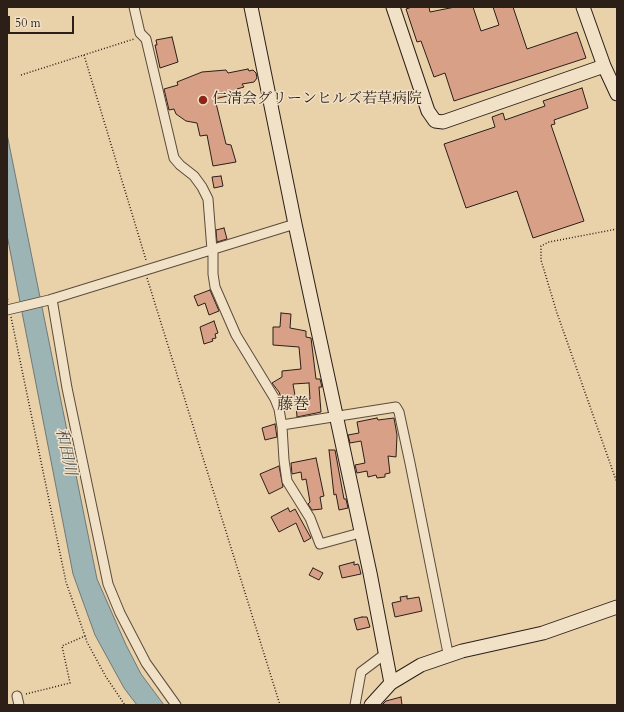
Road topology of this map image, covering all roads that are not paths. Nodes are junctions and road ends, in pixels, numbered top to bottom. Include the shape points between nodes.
1 (134, 7) edge
2 (251, 7) edge
3 (392, 7) edge
4 (583, 7) edge
5 (604, 66) junction
6 (617, 94) edge
7 (295, 224) junction
8 (213, 250) junction
9 (51, 300) junction
10 (11, 309) edge
11 (336, 417) junction
12 (282, 425) junction
13 (360, 533) junction
14 (617, 607) edge
15 (448, 653) dead end
16 (385, 654) junction
17 (391, 683) junction
18 (176, 705) edge
19 (355, 705) edge
20 (371, 705) edge

1 - 8 street via 140,33 146,40 174,158 194,176 208,200
2 - 7 street
3 - 5 street via 428,112 435,121 443,122
4 - 5 street
5 - 6 street
7 - 8 street
7 - 11 street
8 - 9 street
8 - 12 street via 215,287 236,335 275,399
9 - 10 street
9 - 18 street via 108,584 146,663
11 - 12 street
11 - 13 street
11 - 15 street via 389,406 396,407 399,412
12 - 13 street via 287,481 310,518 320,544
13 - 16 street
14 - 17 street via 543,633 462,651 421,665
16 - 17 street
16 - 19 street via 361,672
17 - 20 street

